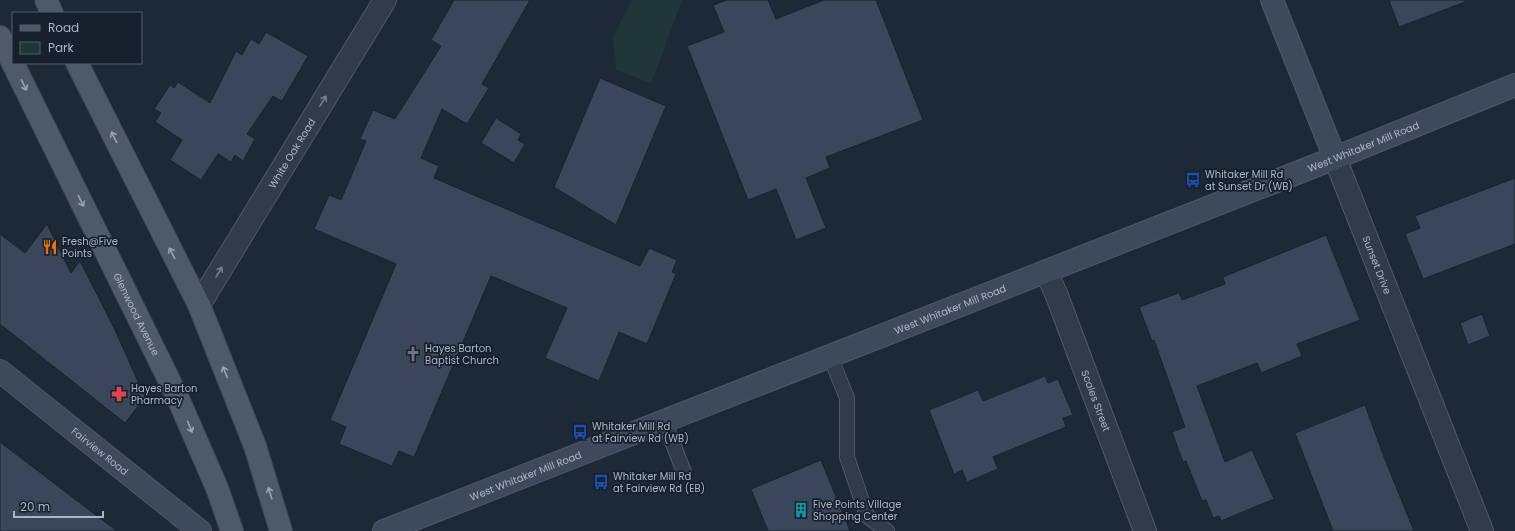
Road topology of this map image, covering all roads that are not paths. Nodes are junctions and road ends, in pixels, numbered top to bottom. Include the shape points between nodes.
1 (46, 0) edge
2 (384, 0) edge
3 (1272, 0) edge
4 (52, 12) edge
5 (0, 37) edge
6 (12, 61) edge
7 (13, 64) edge
8 (78, 64) edge
9 (1515, 85) edge
10 (1335, 158) junction
11 (1046, 271) junction
12 (199, 305) junction
13 (830, 356) junction
14 (0, 371) edge
15 (664, 421) junction
16 (684, 472) dead end
17 (200, 531) edge
18 (232, 531) edge
19 (281, 531) edge
20 (384, 531) edge
21 (887, 531) edge
22 (1145, 531) edge
23 (1482, 531) edge

1 - 4 main road
12 -> 2 street, White Oak Road
3 - 10 main road, Sunset Drive
5 -> 6 main road, Glenwood Avenue
7 -> 18 main road, Glenwood Avenue via 177,396 217,488
12 -> 8 main road
9 - 10 main road, West Whitaker Mill Road
10 - 11 main road, West Whitaker Mill Road
10 - 23 street, Sunset Drive
11 - 13 main road, West Whitaker Mill Road
11 - 22 street, Scales Street
19 -> 12 main road via 255,446
13 - 15 main road, West Whitaker Mill Road
13 - 21 lane via 847,398 847,458 867,516
14 - 17 main road, Fairview Road
15 - 16 lane
15 - 20 main road, West Whitaker Mill Road

